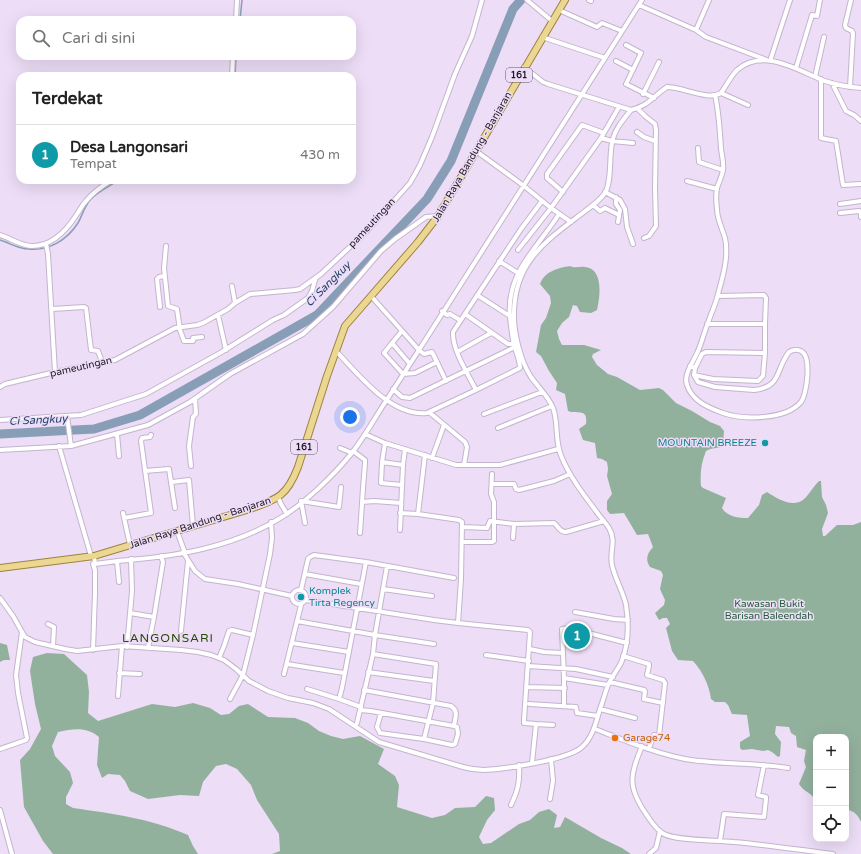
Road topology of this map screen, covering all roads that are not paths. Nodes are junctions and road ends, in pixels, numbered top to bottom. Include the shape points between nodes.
1 (237, 0) edge
2 (482, 0) edge
3 (528, 0) edge
4 (564, 0) edge
5 (642, 0) edge
6 (710, 0) edge
7 (790, 0) edge
8 (820, 0) edge
9 (851, 0) edge
10 (639, 5) junction
11 (559, 10) junction
12 (236, 16) edge
13 (552, 21) junction
14 (696, 30) junction
15 (622, 31) junction
16 (824, 36) dead end
17 (542, 37) junction
18 (626, 45) dead end
19 (606, 58) junction
20 (233, 60) edge
21 (616, 61) dead end
22 (769, 61) junction
23 (659, 62) dead end
24 (524, 67) junction
25 (796, 68) junction
26 (633, 70) junction
27 (232, 72) edge
28 (815, 77) junction
29 (821, 79) junction
30 (832, 83) junction
31 (850, 87) junction
32 (861, 88) edge
33 (721, 93) junction
34 (582, 94) junction
35 (643, 94) junction
36 (715, 95) junction
37 (654, 98) junction
38 (748, 105) dead end
39 (619, 107) junction
40 (637, 108) junction
41 (631, 110) junction
42 (861, 121) edge
43 (637, 132) dead end
44 (604, 133) junction
45 (601, 138) junction
46 (612, 141) junction
47 (655, 141) junction
48 (633, 143) dead end
49 (698, 148) dead end
50 (476, 151) junction
51 (723, 170) junction
52 (686, 181) dead end
53 (107, 184) edge
54 (861, 184) edge
55 (524, 186) junction
56 (717, 189) junction
57 (563, 192) junction
58 (605, 192) junction
59 (616, 197) junction
60 (542, 201) junction
61 (861, 201) edge
62 (840, 204) dead end
63 (593, 205) junction
64 (551, 208) junction
65 (559, 214) junction
66 (840, 214) dead end
67 (619, 215) junction
68 (438, 216) junction
69 (861, 217) edge
70 (571, 222) junction
71 (618, 222) dead end
72 (0, 235) edge
73 (644, 238) dead end
74 (633, 244) dead end
75 (166, 246) dead end
76 (46, 247) junction
77 (518, 250) dead end
78 (499, 261) junction
79 (518, 273) junction
80 (164, 276) junction
81 (315, 279) junction
82 (232, 286) dead end
83 (477, 295) junction
84 (371, 296) junction
85 (718, 296) junction
86 (235, 303) junction
87 (160, 307) dead end
88 (52, 309) junction
89 (442, 311) junction
90 (465, 314) junction
91 (218, 315) junction
92 (510, 316) junction
93 (460, 320) junction
94 (707, 324) junction
95 (765, 324) junction
96 (180, 327) junction
97 (402, 331) junction
98 (491, 332) junction
99 (202, 336) dead end
100 (392, 343) junction
101 (514, 346) junction
102 (226, 350) junction
103 (419, 350) junction
104 (336, 351) junction
105 (457, 352) junction
106 (766, 353) junction
107 (102, 362) junction
108 (438, 362) junction
109 (410, 364) junction
110 (692, 367) junction
111 (466, 371) junction
112 (55, 372) junction
113 (403, 374) junction
114 (694, 375) junction
115 (446, 381) junction
116 (0, 387) edge
117 (394, 389) junction
118 (476, 390) junction
119 (542, 392) junction
120 (195, 398) junction
121 (386, 401) junction
122 (552, 406) junction
123 (429, 412) junction
124 (484, 414) dead end
125 (68, 417) junction
126 (0, 420) edge
127 (444, 425) junction
128 (498, 428) dead end
129 (117, 434) junction
130 (365, 434) junction
131 (151, 435) dead end
132 (385, 443) junction
133 (71, 444) junction
134 (59, 446) junction
135 (340, 448) dead end
136 (405, 449) junction
137 (558, 449) junction
138 (0, 450) edge
139 (352, 452) junction
140 (425, 455) junction
141 (119, 456) dead end
142 (432, 458) junction
143 (382, 462) junction
144 (403, 464) junction
145 (464, 465) junction
146 (191, 466) dead end
147 (146, 471) junction
148 (492, 474) dead end
149 (570, 474) junction
150 (172, 482) junction
151 (402, 484) junction
152 (492, 484) junction
153 (341, 487) dead end
154 (278, 497) junction
155 (302, 502) junction
156 (362, 502) junction
157 (401, 503) junction
158 (175, 508) dead end
159 (123, 513) dead end
160 (400, 513) junction
161 (287, 514) junction
162 (418, 514) junction
163 (124, 518) junction
164 (494, 521) junction
165 (604, 521) junction
166 (272, 522) junction
167 (305, 523) dead end
168 (514, 524) junction
169 (193, 526) junction
170 (463, 527) junction
171 (400, 530) dead end
172 (177, 531) junction
173 (360, 533) dead end
174 (513, 538) dead end
175 (463, 542) junction
176 (130, 545) junction
177 (185, 553) junction
178 (93, 556) junction
179 (163, 556) junction
180 (132, 559) junction
181 (118, 561) junction
182 (188, 561) junction
183 (366, 562) junction
184 (95, 564) junction
185 (387, 566) junction
186 (0, 568) edge
187 (305, 574) junction
188 (454, 578) dead end
189 (119, 582) dead end
190 (361, 584) junction
191 (384, 588) junction
192 (262, 589) junction
193 (301, 590) junction
194 (292, 596) junction
195 (432, 596) dead end
196 (0, 598) edge
197 (306, 600) junction
198 (301, 604) junction
199 (357, 607) junction
200 (379, 612) junction
201 (576, 612) dead end
202 (130, 613) junction
203 (154, 616) junction
204 (628, 620) junction
205 (297, 621) junction
206 (458, 623) junction
207 (48, 624) dead end
208 (181, 631) dead end
209 (352, 631) junction
210 (22, 632) junction
211 (253, 635) junction
212 (375, 635) junction
213 (292, 643) junction
214 (627, 643) junction
215 (434, 644) dead end
216 (53, 646) junction
217 (124, 646) junction
218 (148, 648) junction
219 (530, 649) junction
220 (93, 650) junction
221 (348, 652) junction
222 (373, 654) junction
223 (563, 654) junction
224 (486, 655) dead end
225 (623, 656) junction
226 (219, 658) junction
227 (528, 661) junction
228 (287, 664) junction
229 (528, 666) junction
230 (563, 668) junction
231 (585, 671) junction
232 (368, 672) junction
233 (119, 673) junction
234 (344, 673) junction
235 (140, 674) dead end
236 (284, 674) dead end
237 (243, 675) junction
238 (613, 676) junction
239 (564, 678) junction
240 (584, 680) junction
241 (434, 681) junction
242 (609, 684) junction
243 (526, 687) junction
244 (565, 688) junction
245 (307, 689) dead end
246 (364, 690) junction
247 (118, 696) dead end
248 (230, 699) dead end
249 (339, 699) junction
250 (432, 703) junction
251 (663, 703) junction
252 (529, 704) dead end
253 (564, 706) junction
254 (360, 708) junction
255 (600, 709) junction
256 (381, 713) junction
257 (598, 716) junction
258 (635, 718) dead end
259 (428, 722) junction
260 (357, 723) dead end
261 (536, 724) junction
262 (553, 725) dead end
263 (454, 726) junction
264 (594, 729) junction
265 (424, 739) junction
266 (642, 746) junction
267 (649, 748) junction
268 (0, 749) edge
269 (551, 759) junction
270 (532, 763) junction
271 (520, 765) junction
272 (764, 765) junction
273 (788, 768) dead end
274 (550, 799) dead end
275 (511, 805) dead end
276 (0, 810) edge
277 (660, 831) junction
278 (720, 841) junction
279 (12, 854) edge
280 (649, 854) edge
281 (833, 854) edge

1 - 12 street
2 - 81 street, pameutingan via 472,36 432,137 410,183 367,231
3 - 13 street
4 - 11 main road, Jalan Raya Bandung - Banjaran / 161
5 - 10 street
6 - 14 street
7 - 22 street
8 - 25 street via 817,16 812,15
9 - 31 street via 845,25 853,33
10 - 14 street
10 - 15 street
11 - 13 main road, Jalan Raya Bandung - Banjaran / 161
11 - 15 street via 597,27 602,23
13 - 17 main road, Jalan Raya Bandung - Banjaran / 161
14 - 22 street via 706,37
15 - 19 street
16 - 28 street
17 - 19 street
17 - 24 main road, Jalan Raya Bandung - Banjaran / 161
18 - 26 street via 642,53
19 - 34 street
20 - 27 street
21 - 26 street
22 - 25 street
22 - 33 street via 745,65 736,71
23 - 35 street
24 - 34 street via 543,82
24 - 50 main road, Jalan Raya Bandung - Banjaran / 161
25 - 28 street
26 - 35 street via 626,84
28 - 29 street
29 - 30 street
29 - 54 street via 821,138 837,142 843,185
30 - 31 street
30 - 42 street via 846,111
31 - 32 street
33 - 36 street
33 - 38 street
34 - 39 street
34 - 55 street
35 - 37 street
36 - 37 street via 667,87
36 - 51 street
37 - 40 street
39 - 41 street
39 - 44 street
40 - 41 street
40 - 47 street via 655,124
41 - 46 street
43 - 47 street
44 - 45 street
44 - 57 street via 582,125 547,174
45 - 46 street
45 - 57 street
46 - 48 street
46 - 58 street
47 - 73 street via 656,226 649,236
49 - 51 street via 699,162
50 - 55 street
50 - 68 main road, Jalan Raya Bandung - Banjaran / 161
51 - 56 street
52 - 56 street
53 - 76 street via 84,203 70,224
55 - 60 street
55 - 89 street
56 - 85 street via 717,209 726,248
57 - 64 street
58 - 59 street
58 - 63 street
59 - 67 street via 616,204 620,208
59 - 74 street via 625,209 627,227
60 - 64 street
60 - 78 street
61 - 62 street
63 - 67 street via 598,211 605,208
63 - 70 street
64 - 65 street
64 - 77 street
65 - 70 street
65 - 79 street
66 - 69 street via 859,211
67 - 71 street
68 - 84 main road, Jalan Raya Bandung - Banjaran / 161
68 - 120 street via 426,217 381,251 333,307 303,334 230,374
70 - 119 street via 536,253 519,279 515,293 513,319 518,342 526,369
72 - 76 street via 26,246
75 - 80 street
76 - 88 street
78 - 79 street
78 - 83 street
79 - 92 street via 511,294
80 - 87 street via 157,279
80 - 96 street via 167,305 176,307
81 - 86 street, pameutingan via 300,289 250,294
81 - 102 street via 308,298
82 - 86 street
83 - 90 street
83 - 92 street
84 - 97 street
84 - 104 main road, Jalan Raya Bandung - Banjaran / 161 via 345,326
85 - 94 street
85 - 95 street via 764,295
86 - 91 street, pameutingan
88 - 107 street via 86,308 91,350 98,351
88 - 112 street
89 - 93 street
89 - 103 street
90 - 93 street
90 - 98 street
91 - 96 street, pameutingan via 197,325
91 - 102 street
92 - 101 street
93 - 105 street via 452,338
94 - 95 street
94 - 110 street
95 - 106 street
96 - 99 street via 184,341 193,341 193,338
96 - 107 street, pameutingan via 115,360
97 - 100 street
97 - 103 street
98 - 101 street
98 - 105 street
100 - 109 street
100 - 113 street via 384,353
101 - 111 street
101 - 118 street via 520,368
102 - 125 street via 146,394
103 - 108 street via 424,354 432,352
103 - 109 street
104 - 121 street
104 - 154 main road, Jalan Raya Bandung - Banjaran / 161 via 292,480
105 - 111 street
106 - 110 street via 706,352
106 - 114 street via 763,376 758,381 713,379
107 - 112 street, pameutingan
108 - 113 street via 415,373
108 - 115 street
109 - 113 street
110 - 114 street
110 - 114 street via 686,384 693,396 709,408 731,416 758,417 788,412 804,397 808,373 804,354 798,350 789,352 774,382 760,389 707,385 698,382
111 - 115 street
111 - 118 street
112 - 116 street, pameutingan
113 - 117 street
115 - 117 street via 406,398
117 - 121 street
118 - 123 street
119 - 122 street
119 - 124 street
120 - 129 street via 148,425
120 - 146 street via 196,414 193,417 189,446
121 - 123 street via 404,410
121 - 130 street
122 - 128 street
122 - 137 street
123 - 127 street
125 - 126 street
125 - 133 street
127 - 142 street
127 - 145 street via 466,444
129 - 133 street
129 - 141 street
130 - 132 street
130 - 139 street
131 - 147 street via 141,439
132 - 136 street
132 - 143 street
133 - 134 street
134 - 138 street
134 - 178 street
135 - 139 street
136 - 140 street
136 - 144 street
137 - 145 street via 500,465
137 - 149 street
139 - 155 street via 327,480
139 - 156 street via 365,461
140 - 142 street
140 - 162 street
142 - 145 street via 450,464
143 - 144 street
143 - 151 street via 381,483
144 - 151 street
147 - 150 street via 169,469
147 - 163 street via 151,513
148 - 152 street
149 - 152 street via 519,490 514,484
149 - 165 street
150 - 158 street
150 - 169 street via 189,480
151 - 157 street
152 - 164 street
153 - 155 street via 339,507
154 - 161 street
154 - 169 main road, Jalan Raya Bandung - Banjaran / 161 via 250,509
155 - 161 street
155 - 167 street
156 - 157 street
156 - 173 street
157 - 160 street
159 - 163 street
160 - 162 street
160 - 171 street
161 - 166 street
162 - 170 street via 459,520
163 - 176 street
164 - 168 street
164 - 170 street via 489,521 487,528
164 - 175 street via 493,542
165 - 168 street via 566,532 558,530 554,523
165 - 204 street via 613,539 612,562
166 - 177 street via 241,537
166 - 192 street via 270,554
168 - 174 street
169 - 172 main road, Jalan Raya Bandung - Banjaran / 161
170 - 175 street
172 - 176 main road, Jalan Raya Bandung - Banjaran / 161
172 - 177 street
175 - 206 street
176 - 178 main road, Jalan Raya Bandung - Banjaran / 161
177 - 179 street
177 - 182 street via 183,552
178 - 184 street
178 - 186 main road, Jalan Raya Bandung - Banjaran / 161
179 - 180 street
179 - 203 street
180 - 181 street
180 - 202 street
181 - 184 street
181 - 189 street
182 - 192 street via 205,579
182 - 208 street
183 - 185 street
183 - 187 street via 314,555 308,559
183 - 190 street
184 - 220 street
185 - 188 street
185 - 191 street
187 - 190 street
187 - 193 street
190 - 199 street
191 - 195 street
191 - 200 street
192 - 194 street
192 - 211 street
193 - 194 street via 294,592
193 - 197 street via 305,593
194 - 198 street via 296,604
196 - 210 street
197 - 198 street
197 - 199 street
198 - 205 street
199 - 200 street
199 - 209 street
200 - 206 street
200 - 212 street
201 - 204 street
202 - 203 street
202 - 217 street
203 - 218 street
204 - 214 street
205 - 209 street
205 - 213 street
206 - 219 street via 528,630 531,633
207 - 216 street via 54,627
209 - 212 street
209 - 221 street
210 - 216 street via 35,642
210 - 268 street via 16,675 28,737
211 - 226 street via 228,631
211 - 237 street
212 - 215 street
212 - 222 street
213 - 221 street
213 - 228 street
214 - 223 street via 564,628
214 - 225 street
216 - 220 street via 77,651
217 - 218 street
217 - 220 street
217 - 233 street
218 - 226 street via 198,652
219 - 223 street
219 - 227 street
221 - 234 street
222 - 232 street
222 - 241 street via 436,664
223 - 230 street
224 - 227 street
225 - 238 street
225 - 251 street via 648,664 648,675 664,681
226 - 237 street via 231,664
227 - 229 street
228 - 234 street
228 - 236 street
229 - 230 street
229 - 243 street
230 - 231 street
230 - 239 street
231 - 238 street
231 - 240 street
232 - 241 street
232 - 246 street
233 - 235 street
233 - 247 street
234 - 249 street
237 - 248 street
237 - 271 street via 268,691 324,706 384,744 475,769 488,770
238 - 242 street
239 - 240 street
239 - 244 street
240 - 242 street
241 - 250 street
242 - 251 street via 644,690 644,698
242 - 255 street
243 - 244 street
243 - 261 street via 524,722
244 - 253 street
245 - 249 street
246 - 250 street
246 - 254 street
249 - 254 street
250 - 259 street
250 - 263 street via 451,706 455,710
251 - 267 street via 659,736 654,735
252 - 253 street
253 - 257 street via 576,707 577,713
254 - 256 street
254 - 260 street
255 - 257 street
255 - 258 street
256 - 259 street
256 - 265 street via 377,727 380,733
257 - 264 street
259 - 263 street
259 - 265 street
261 - 262 street
261 - 270 street
263 - 265 street via 457,727 458,734 454,745
264 - 266 street
264 - 269 street via 582,748
266 - 267 street
266 - 277 street via 634,766 632,785 642,807
267 - 272 street via 684,759
269 - 270 street
269 - 274 street via 553,780
270 - 271 street
271 - 275 street via 518,788
272 - 273 street
272 - 278 street via 758,795 766,797 764,817 724,814
276 - 279 street
277 - 278 street via 666,835
277 - 280 street via 656,848
278 - 281 street

